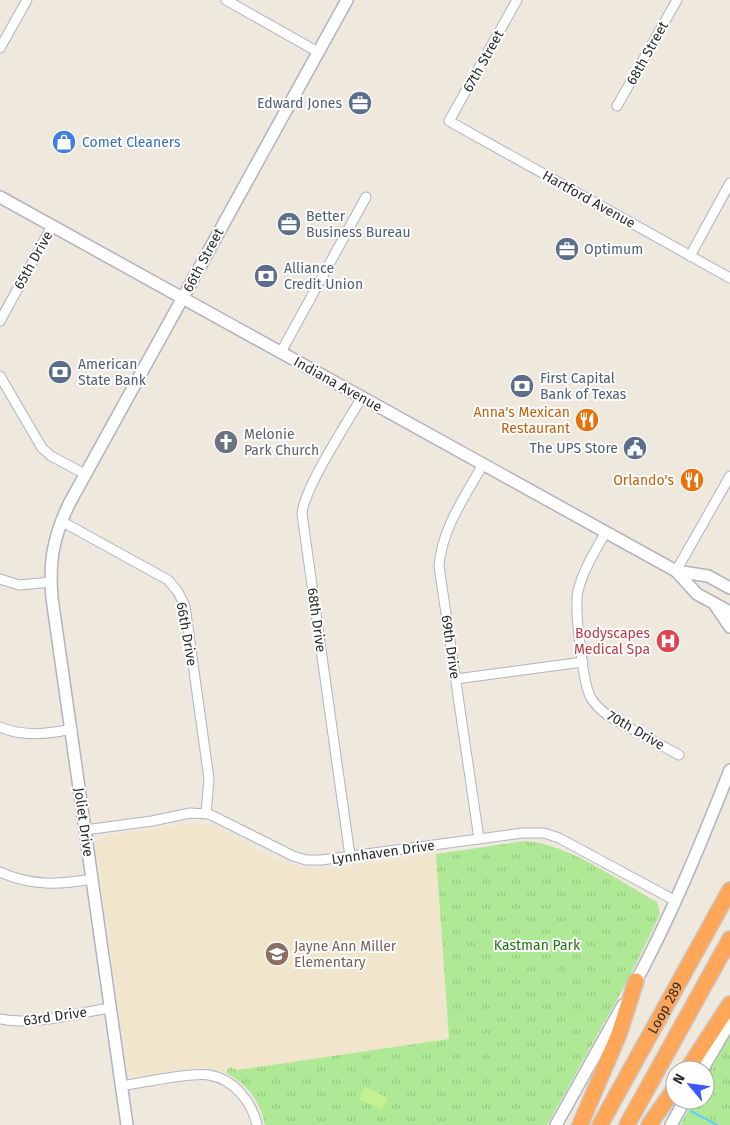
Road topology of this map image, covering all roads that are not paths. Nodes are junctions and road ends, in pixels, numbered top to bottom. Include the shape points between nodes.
1 (27, 0) edge
2 (226, 0) edge
3 (347, 0) edge
4 (517, 0) edge
5 (677, 0) edge
6 (0, 48) edge
7 (318, 52) junction
8 (618, 106) dead end
9 (448, 121) joint
10 (730, 183) edge
11 (0, 197) edge
12 (366, 197) dead end
13 (52, 226) junction
14 (690, 256) junction
15 (730, 278) edge
16 (183, 298) junction
17 (0, 321) edge
18 (281, 352) junction
19 (0, 376) edge
20 (362, 397) junction
21 (484, 464) junction
22 (85, 474) junction
23 (730, 476) edge
24 (61, 520) junction
25 (606, 532) junction
26 (676, 571) junction
27 (0, 578) edge
28 (51, 582) junction
29 (730, 588) edge
30 (714, 604) junction
31 (730, 612) edge
32 (730, 627) edge
33 (583, 662) junction
34 (456, 679) junction
35 (0, 726) edge
36 (72, 729) junction
37 (679, 755) dead end
38 (730, 770) edge
39 (206, 813) junction
40 (85, 830) junction
41 (479, 839) junction
42 (350, 856) junction
43 (0, 872) edge
44 (92, 879) junction
45 (730, 890) edge
46 (676, 901) junction
47 (730, 939) edge
48 (636, 981) junction
49 (730, 1004) edge
50 (110, 1008) junction
51 (0, 1019) edge
52 (730, 1022) edge
53 (694, 1060) edge
54 (708, 1060) edge
55 (121, 1086) junction
56 (665, 1102) edge
57 (679, 1110) edge
58 (127, 1125) edge
59 (257, 1125) edge
60 (556, 1125) edge
61 (580, 1125) edge
62 (600, 1125) edge
63 (627, 1125) edge
64 (649, 1125) edge
65 (671, 1125) edge

1 - 6 street
2 - 7 street
3 - 7 main road, 66th Street
4 - 9 street, 67th Street
5 - 8 street, 68th Street
7 - 16 main road, 66th Street
9 - 14 street, Hartford Avenue
10 - 14 street
11 - 13 main road, Indiana Avenue
12 - 18 street
13 - 16 main road, Indiana Avenue
13 - 17 street, 65th Drive
14 - 15 street, Hartford Avenue
16 - 18 main road, Indiana Avenue
16 - 22 main road, 66th Street
18 - 20 main road, Indiana Avenue
19 - 22 street via 42,448
20 - 21 main road, Indiana Avenue
20 - 42 street, 68th Drive via 313,483 302,514
21 - 25 main road, Indiana Avenue
21 - 34 street, 69th Drive via 448,526 440,552 439,566
22 - 24 main road, 66th Street
23 - 26 street
24 - 28 main road, Joliet Drive via 52,547
24 - 39 street, 66th Drive via 168,580 185,606 209,779
25 - 26 main road, Indiana Avenue
25 - 33 street, 70th Drive via 577,594
26 - 29 main road, Indiana Avenue via 708,576
26 - 30 main road, Indiana Avenue via 697,594
27 - 28 street via 18,584
28 - 36 main road, Joliet Drive
30 - 31 main road, Indiana Avenue
30 - 32 main road
33 - 34 street
33 - 37 street, 70th Drive via 590,697 600,710
34 - 41 street, 69th Drive
35 - 36 street via 16,733 54,733
36 - 40 main road, Joliet Drive
38 - 46 main road
39 - 40 street, Lynnhaven Drive
39 - 42 street, Lynnhaven Drive via 306,860
40 - 44 main road, Joliet Drive
41 - 42 street, Lynnhaven Drive
41 - 46 street, Lynnhaven Drive via 534,832 552,835
43 - 44 street via 18,880 46,884
44 - 50 main road, Joliet Drive
45 - 62 highway, Loop 289
46 - 48 main road
47 - 63 highway, Loop 289
48 - 60 main road
48 - 61 highway via 619,1034
49 - 53 highway
50 - 51 street, 63rd Drive via 33,1020
50 - 55 main road, Joliet Drive
52 - 54 main road
55 - 58 main road, Joliet Drive
55 - 59 street via 211,1075 240,1092 248,1101
56 - 64 highway
57 - 65 main road

